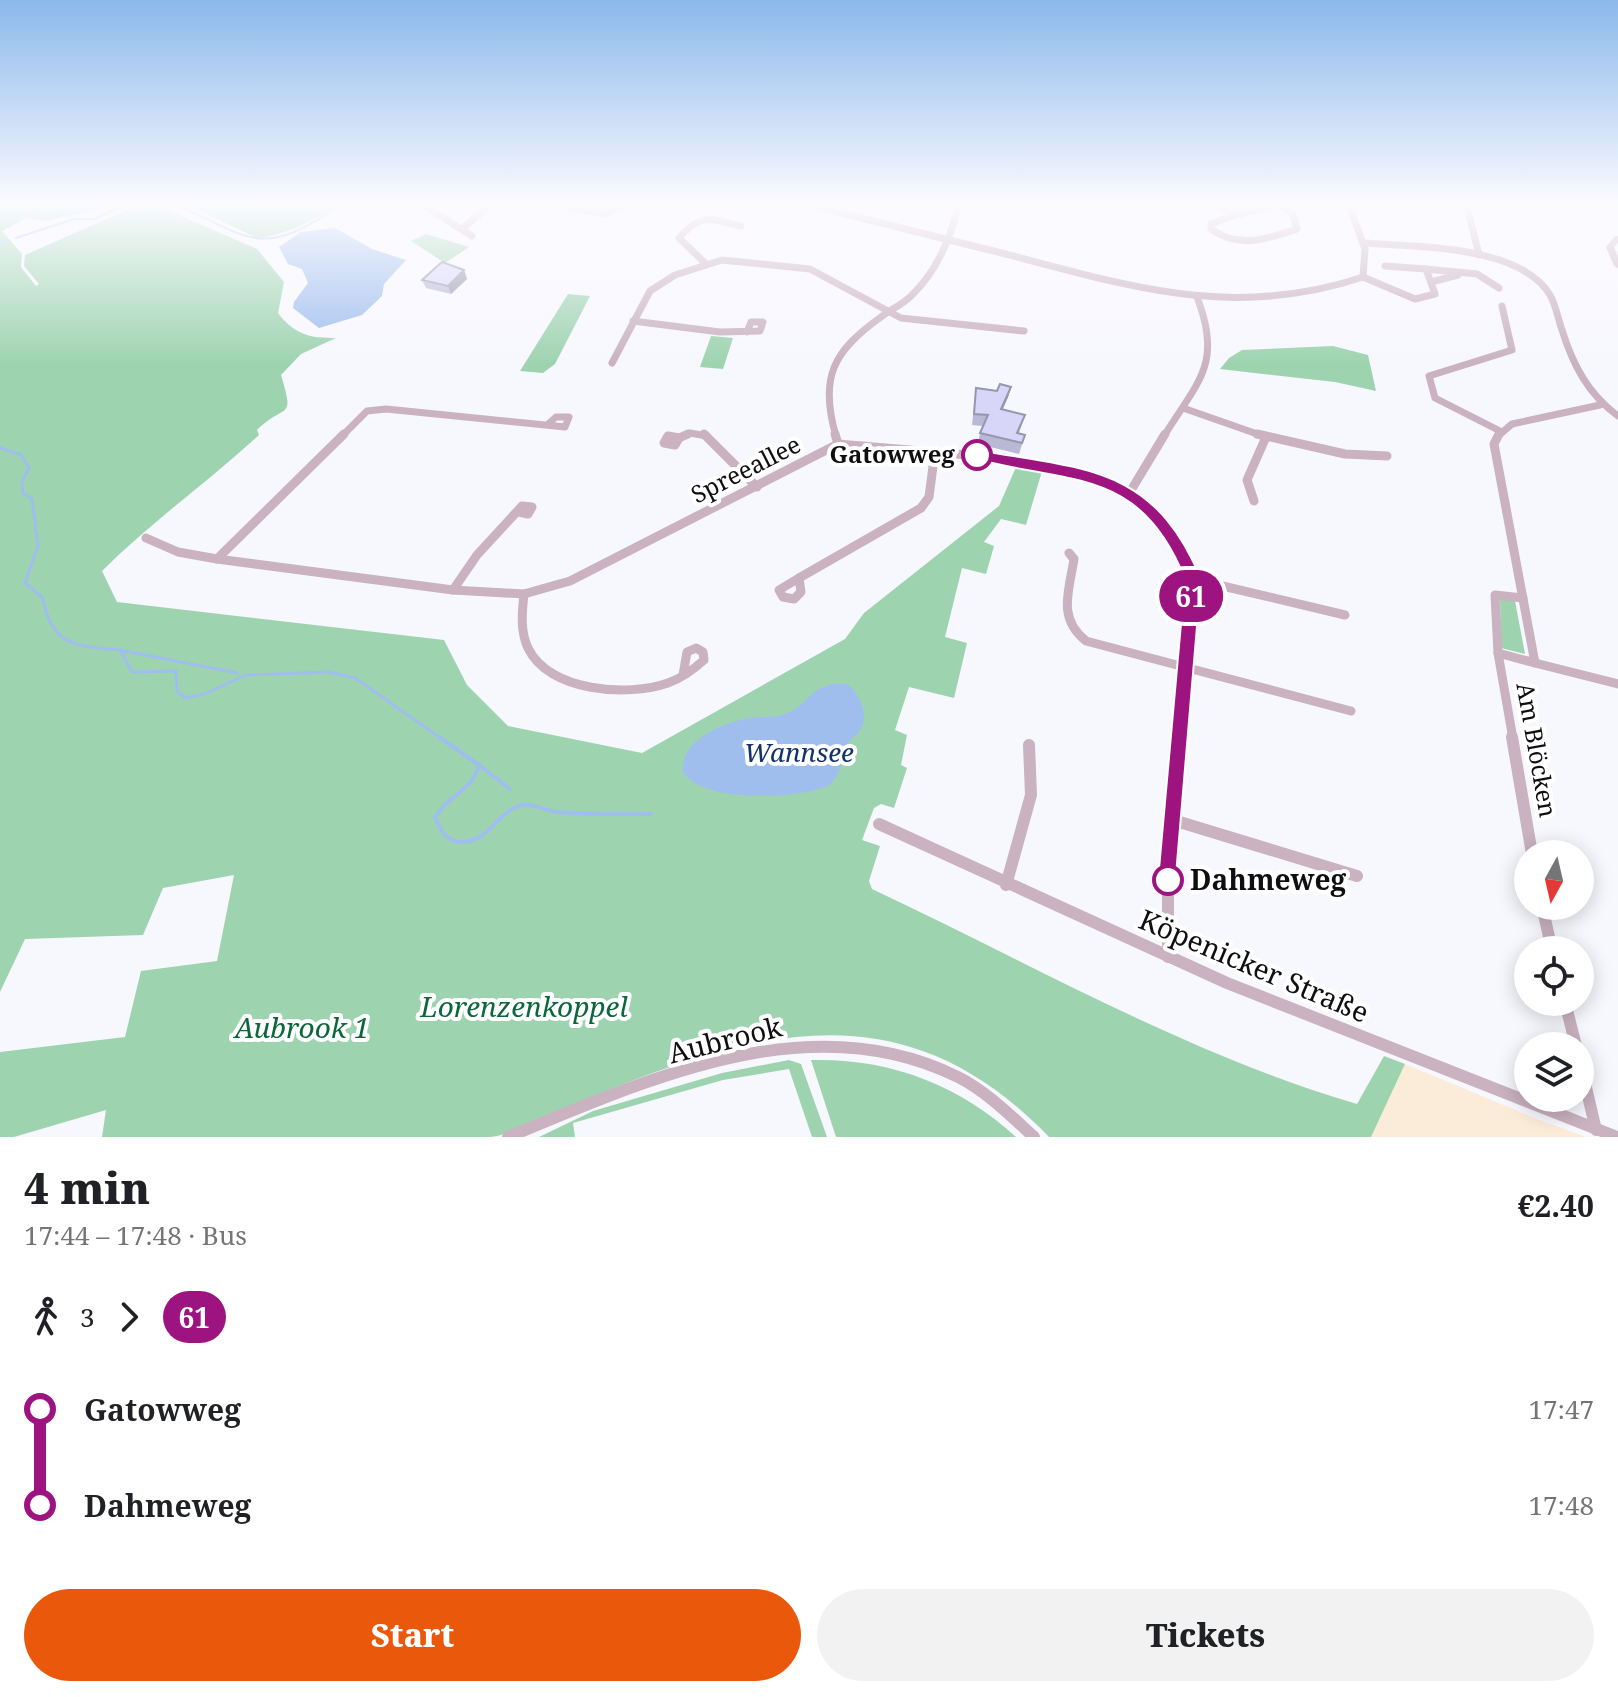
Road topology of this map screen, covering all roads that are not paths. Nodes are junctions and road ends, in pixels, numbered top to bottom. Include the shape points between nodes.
1 (700, 258) edge
2 (938, 258) edge
3 (1021, 258) edge
4 (1367, 258) edge
5 (1487, 258) edge
6 (705, 263) junction
7 (1385, 266) dead end
8 (1426, 269) junction
9 (1466, 273) junction
10 (1363, 277) junction
11 (1431, 282) junction
12 (1499, 288) dead end
13 (1197, 297) junction
14 (1502, 306) dead end
15 (887, 312) junction
16 (633, 321) junction
17 (1024, 331) dead end
18 (747, 332) dead end
19 (612, 363) dead end
20 (1600, 405) junction
21 (1183, 408) junction
22 (1618, 416) edge
23 (547, 425) dead end
24 (1500, 431) junction
25 (1266, 437) junction
26 (679, 438) dead end
27 (838, 444) junction
28 (935, 451) junction
29 (1387, 456) dead end
30 (757, 487) junction
31 (1130, 492) junction
32 (1254, 501) dead end
33 (519, 512) dead end
34 (146, 538) dead end
35 (1069, 553) dead end
36 (217, 559) junction
37 (799, 577) dead end
38 (1193, 579) junction
39 (453, 590) junction
40 (524, 594) junction
41 (1523, 598) junction
42 (1345, 615) dead end
43 (1498, 653) junction
44 (1535, 663) junction
45 (1184, 669) junction
46 (683, 675) dead end
47 (1618, 684) edge
48 (1351, 711) dead end
49 (1029, 745) dead end
50 (1173, 820) junction
51 (879, 824) dead end
52 (1530, 840) edge
53 (1357, 876) dead end
54 (1006, 885) junction
55 (1168, 957) junction
56 (1592, 1112) edge
57 (1596, 1130) junction
58 (508, 1137) edge
59 (1034, 1137) edge
60 (1617, 1137) edge

1 - 6 street
2 - 15 street via 909,298
3 - 13 street
4 - 10 street
5 - 20 street via 1543,286 1578,371
6 - 15 street via 730,260 804,267
6 - 16 street via 653,288
7 - 8 street
8 - 9 street
8 - 11 street
9 - 11 street
9 - 12 street
10 - 11 street via 1415,299 1435,294
10 - 13 street via 1303,295
13 - 21 street via 1212,349
14 - 24 street via 1512,350 1429,376 1435,398
15 - 17 street via 909,320
15 - 27 street via 848,341 830,366 826,402
16 - 18 street
16 - 19 street
20 - 22 street
20 - 24 street via 1521,421
21 - 25 street
21 - 31 street
23 - 36 street via 367,411
24 - 41 street, Am Blöcken via 1495,451
25 - 29 street via 1345,454
25 - 32 street via 1247,480
26 - 30 street via 705,434
27 - 28 street, Spreeallee
27 - 30 street, Spreeallee
28 - 31 street, Spreeallee via 1028,461 1102,479
28 - 37 street via 929,497 921,508
30 - 40 street, Spreeallee via 570,581
31 - 38 street, Spreeallee via 1169,531
33 - 39 street via 476,554
34 - 36 street, Spreeallee via 178,552
35 - 45 street via 1073,565 1065,614 1071,630 1086,641
36 - 39 street, Spreeallee
38 - 42 street
38 - 45 street
39 - 40 street, Spreeallee
40 - 46 street via 520,628 526,646 551,675 569,684 647,690
41 - 43 street, Am Blöcken via 1495,595
41 - 44 street, Am Blöcken
43 - 44 street, Am Blöcken
43 - 52 street, Am Blöcken
44 - 47 street
45 - 48 street
45 - 50 street
49 - 54 street via 1034,756 1032,780
50 - 53 street
50 - 55 street
51 - 54 street, Köpenicker Straße
54 - 55 street, Köpenicker Straße
55 - 57 street, Köpenicker Straße
56 - 57 street
57 - 60 street, Köpenicker Straße
58 - 59 street, Aubrook via 611,1096 759,1051 840,1045 899,1054 956,1076

